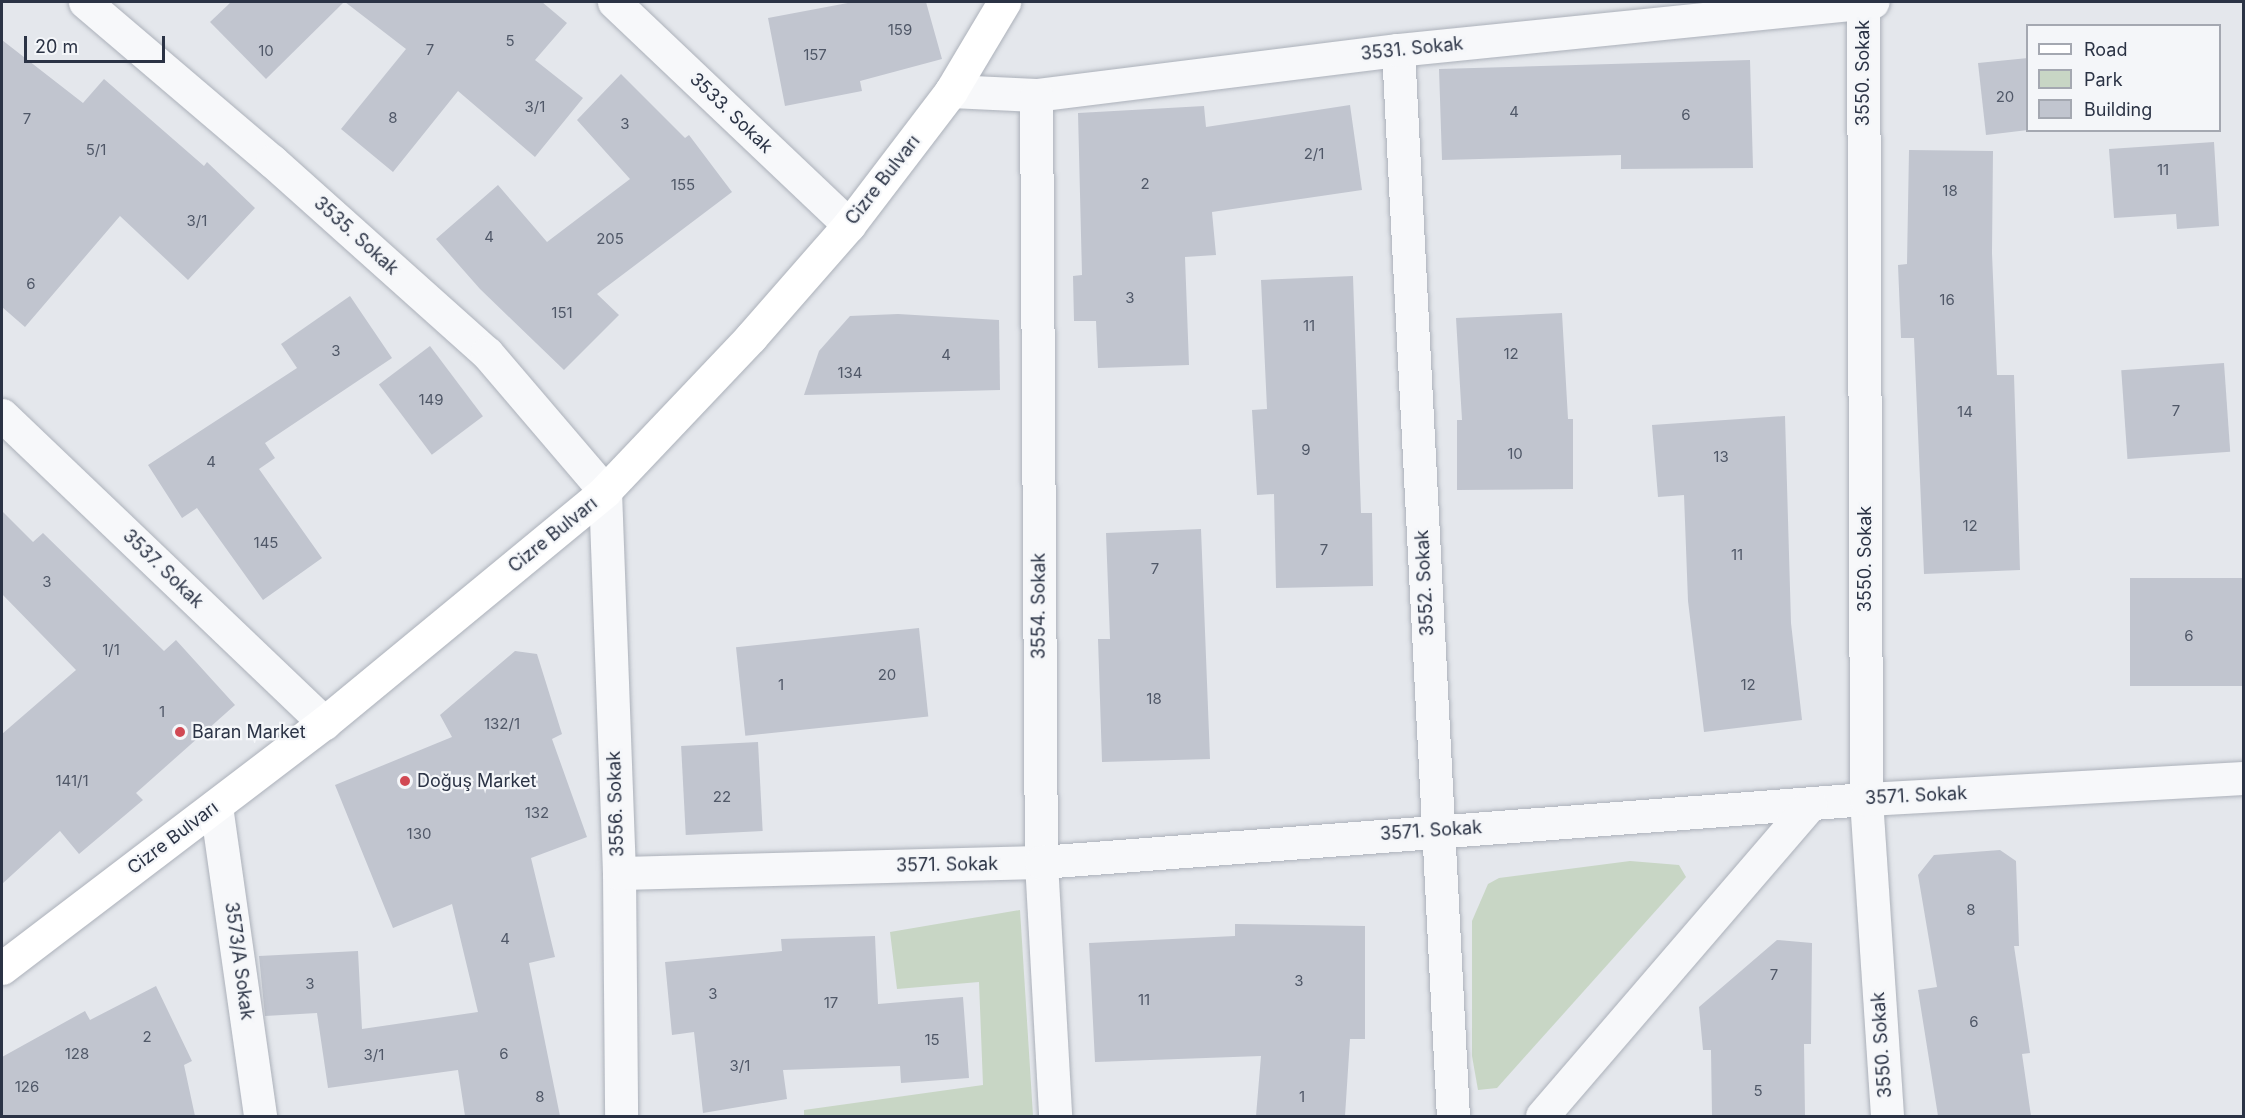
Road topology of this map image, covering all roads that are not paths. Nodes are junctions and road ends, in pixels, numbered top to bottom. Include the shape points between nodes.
1 (85, 2) edge
2 (614, 2) edge
3 (1004, 2) edge
4 (1866, 2) edge
5 (1398, 50) junction
6 (951, 91) junction
7 (1036, 95) junction
8 (849, 225) junction
9 (2, 415) edge
10 (605, 491) junction
11 (324, 723) junction
12 (2244, 778) edge
13 (1866, 799) junction
14 (1810, 804) junction
15 (216, 806) junction
16 (1437, 830) junction
17 (1041, 862) junction
18 (619, 873) junction
19 (3, 965) edge
20 (260, 1116) edge
21 (621, 1116) edge
22 (1055, 1116) edge
23 (1453, 1116) edge
24 (1542, 1116) edge
25 (1887, 1116) edge

1 - 10 street, 3535. Sokak via 272,161 487,353
2 - 8 street, 3533. Sokak
3 - 6 main road, Cizre Bulvarı
4 - 5 street, 3531. Sokak
4 - 13 street, 3550. Sokak
5 - 7 street, 3531. Sokak
5 - 16 street, 3552. Sokak
6 - 7 street, 3531. Sokak
6 - 8 main road, Cizre Bulvarı
7 - 17 street, 3554. Sokak
8 - 10 main road, Cizre Bulvarı via 751,337
9 - 11 street, 3537. Sokak
10 - 11 main road, Cizre Bulvarı
10 - 18 street, 3556. Sokak
11 - 15 main road, Cizre Bulvarı
12 - 13 street, 3571. Sokak
13 - 14 street, 3571. Sokak
13 - 25 street, 3550. Sokak
14 - 16 street, 3571. Sokak
14 - 24 street
15 - 19 main road, Cizre Bulvarı
15 - 20 street, 3573/A Sokak
16 - 17 street, 3571. Sokak
16 - 23 street, 3552. Sokak
17 - 18 street, 3571. Sokak
17 - 22 street, 3554. Sokak
18 - 21 street, 3556. Sokak

